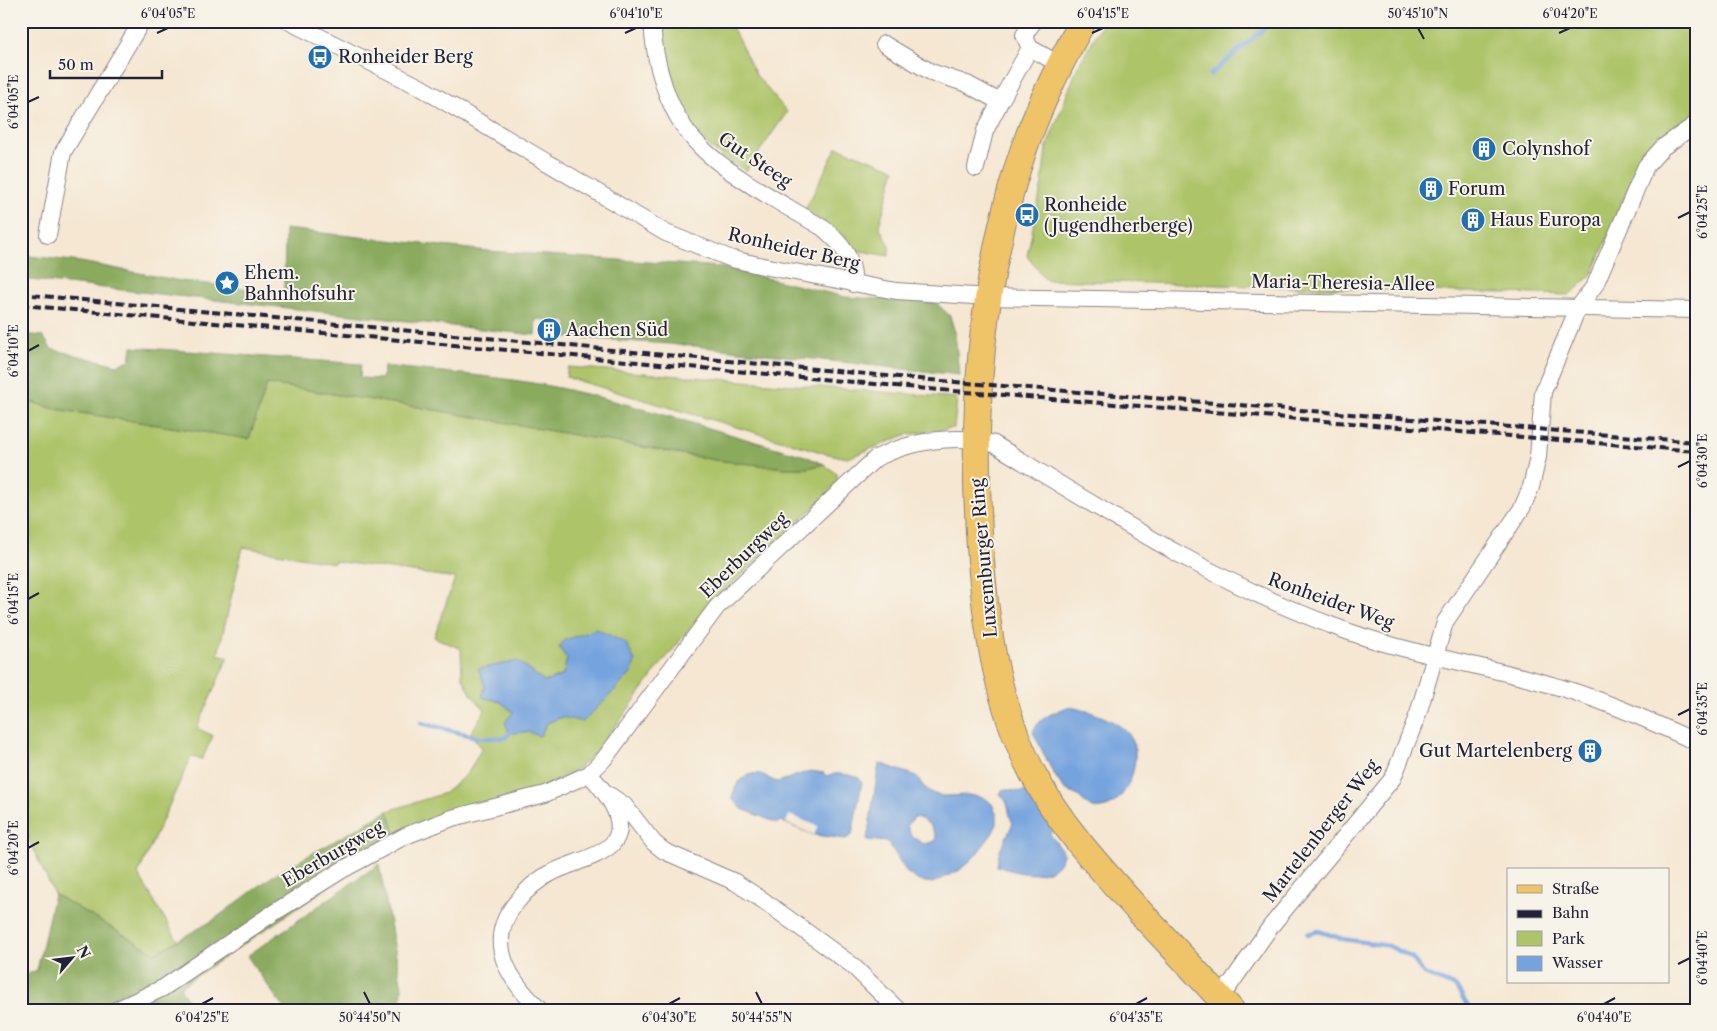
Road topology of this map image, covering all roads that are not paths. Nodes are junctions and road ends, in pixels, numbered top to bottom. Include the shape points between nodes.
1 (142, 21) edge
2 (288, 21) edge
3 (652, 21) edge
4 (1034, 21) edge
5 (1083, 21) edge
6 (884, 44) dead end
7 (1030, 48) junction
8 (1059, 64) junction
9 (1000, 102) junction
10 (1696, 124) edge
11 (976, 168) dead end
12 (48, 235) dead end
13 (853, 284) junction
14 (989, 297) junction
15 (1578, 308) junction
16 (1696, 310) edge
17 (977, 439) junction
18 (1434, 657) junction
19 (1696, 742) edge
20 (589, 774) junction
21 (609, 795) junction
22 (1222, 1006) edge
23 (116, 1010) edge
24 (540, 1010) edge
25 (898, 1010) edge

1 - 12 street via 64,152
2 - 13 street, Ronheider Berg via 420,86 666,233 732,258
3 - 13 street, Gut Steeg via 660,74 683,127 722,165 837,240 854,271
4 - 7 street via 1024,35
5 - 8 main road, Luxemburger Ring
6 - 9 street via 931,72 967,84
7 - 8 street
7 - 9 street
8 - 14 main road, Luxemburger Ring via 1012,185
9 - 11 street via 985,131
10 - 15 street, Martelenberger Weg via 1663,147 1646,166 1595,285
13 - 14 street, Ronheider Berg via 896,291
14 - 15 street, Maria-Theresia-Allee
14 - 17 main road, Luxemburger Ring
15 - 16 street, Maria-Theresia-Allee
15 - 18 street, Martelenberger Weg via 1543,392 1538,457 1531,487 1522,508 1445,622
17 - 18 street, Ronheider Weg via 994,444 1199,566 1256,596 1335,627
17 - 20 street, Eberburgweg via 899,448 876,458 856,475 717,606 604,759
17 - 22 main road, Luxemburger Ring via 986,623 1001,696 1014,734 1032,773 1064,825
18 - 19 street, Ronheider Weg via 1542,682 1628,711
18 - 22 street, Martelenberger Weg via 1418,714 1393,778 1271,926
20 - 21 street
20 - 23 street, Eberburgweg via 545,794 452,818 404,836 267,917 163,988
21 - 24 street via 616,811 618,829 612,843 550,873 535,884 507,914 502,926 500,949 507,967 517,985
21 - 25 street via 624,805 664,851 734,882 791,919 852,965

